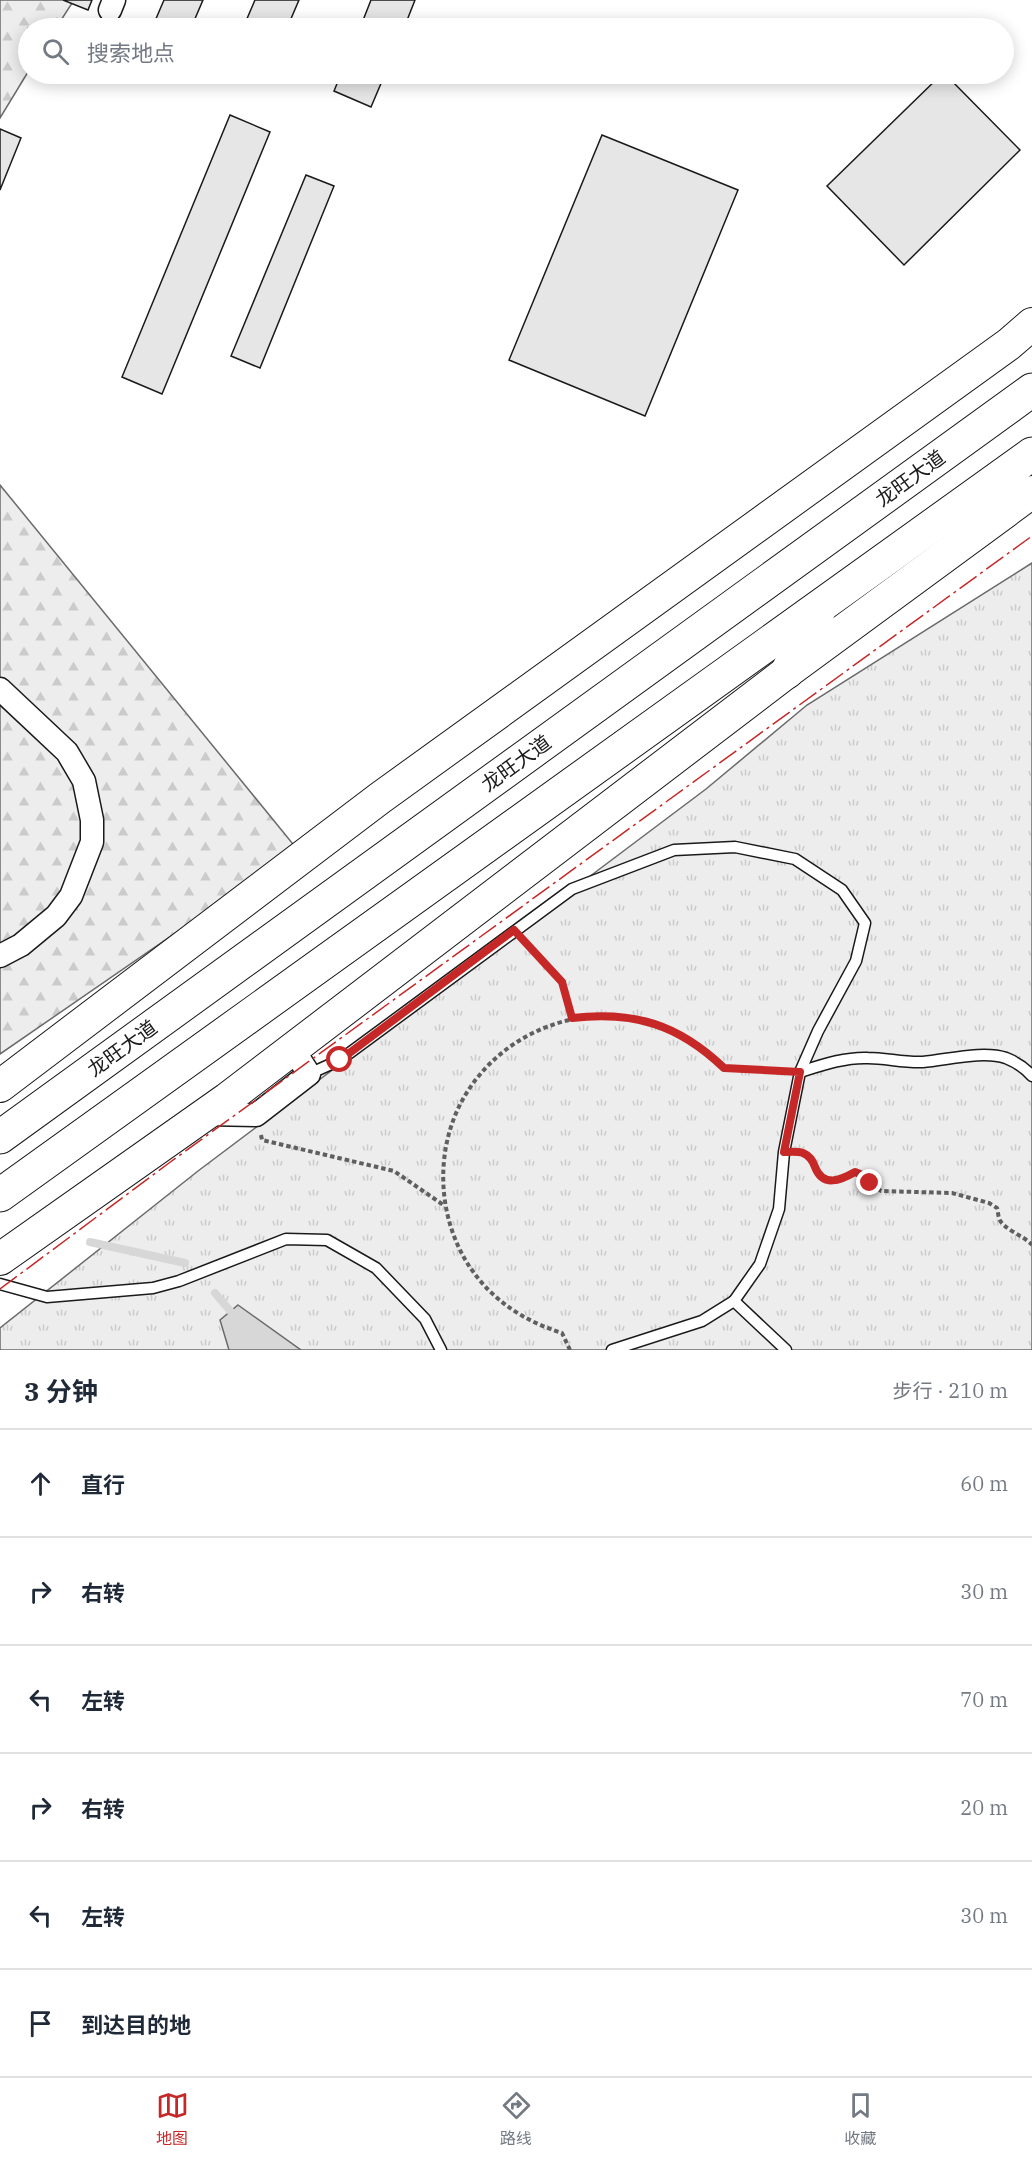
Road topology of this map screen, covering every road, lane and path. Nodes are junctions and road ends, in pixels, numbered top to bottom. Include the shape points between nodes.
1 (1032, 324) edge
2 (1032, 390) edge
3 (1032, 454) edge
4 (1032, 492) edge
5 (821, 606) junction
6 (787, 672) junction
7 (0, 689) edge
8 (514, 930) junction
9 (0, 956) edge
10 (572, 1018) junction
11 (301, 1061) junction
12 (800, 1072) junction
13 (1032, 1076) edge
14 (0, 1086) edge
15 (206, 1114) junction
16 (256, 1115) junction
17 (0, 1137) edge
18 (784, 1152) junction
19 (12, 1186) edge
20 (0, 1205) edge
21 (445, 1206) junction
22 (1032, 1245) edge
23 (0, 1259) edge
24 (0, 1284) edge
25 (734, 1301) junction
26 (441, 1350) edge
27 (570, 1350) edge
28 (612, 1350) edge
29 (786, 1350) edge

1 - 14 street via 1010,344 380,798
2 - 17 highway, 龙旺大道
3 - 5 highway
4 - 6 street
5 - 6 highway
5 - 19 highway
6 - 11 street
7 - 9 street via 67,752 84,781 92,842 71,896 56,916 21,945
8 - 10 path via 562,982
8 - 11 lane via 340,1060
8 - 12 lane via 572,889 674,850 735,847 795,859 842,890 866,923 856,961
10 - 12 path via 620,1016 643,1020 687,1038 724,1068
10 - 21 path via 527,1035 507,1048 474,1082 448,1137 443,1180
11 - 15 street
11 - 16 street
12 - 13 lane via 855,1058 908,1062 993,1056 1006,1058
12 - 18 lane
15 - 16 street
15 - 23 street
16 - 21 path via 262,1140 394,1171
18 - 22 path via 804,1153 824,1178 833,1181 855,1172 881,1191 952,1193 989,1203 997,1208 1001,1222
18 - 25 lane via 778,1209 768,1242 760,1263
19 - 20 highway
21 - 27 path via 462,1255 477,1277 515,1312 562,1333
24 - 26 lane via 47,1297 153,1288 286,1239 327,1240 376,1268 425,1319
25 - 28 lane via 702,1321
25 - 29 lane

